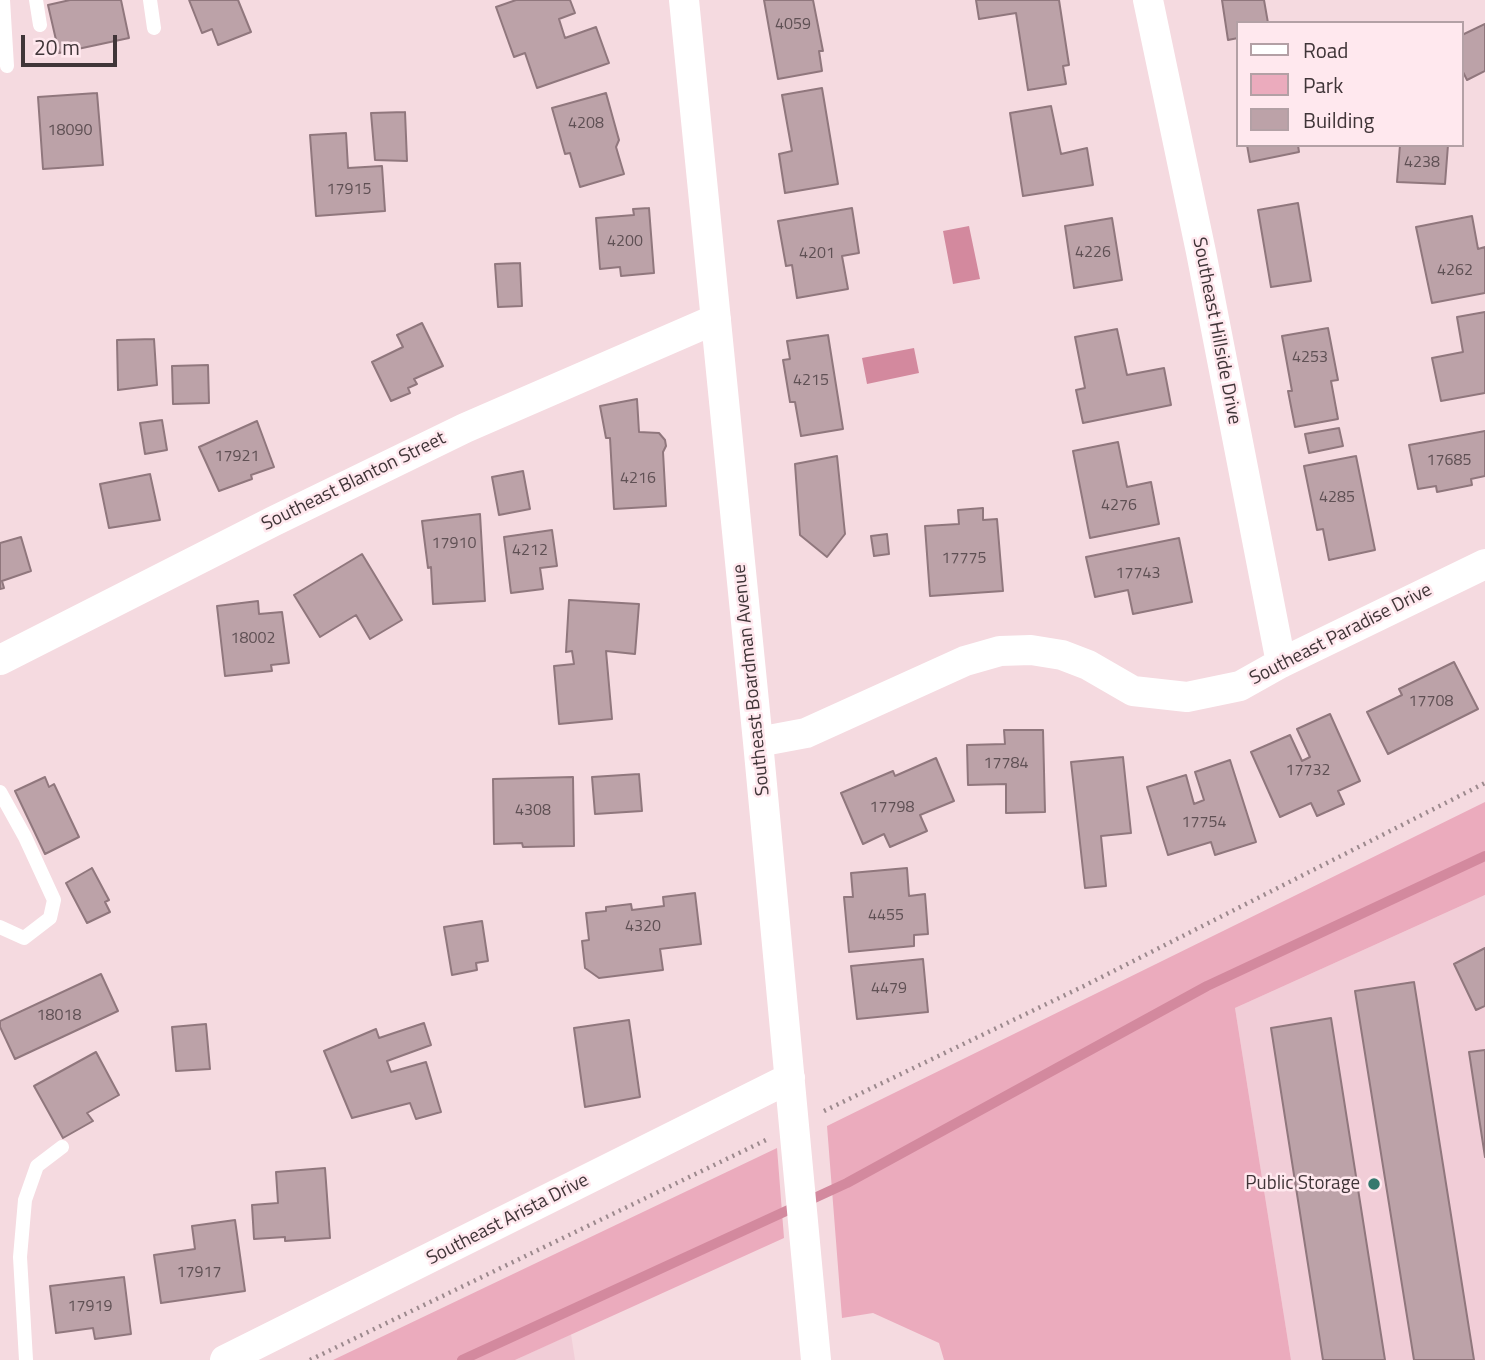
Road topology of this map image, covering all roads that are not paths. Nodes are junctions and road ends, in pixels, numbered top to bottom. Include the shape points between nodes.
1 (3, 0) edge
2 (36, 0) edge
3 (150, 0) edge
4 (684, 0) edge
5 (1148, 0) edge
6 (40, 24) dead end
7 (154, 28) dead end
8 (7, 66) dead end
9 (716, 318) junction
10 (1485, 564) edge
11 (0, 660) edge
12 (1281, 663) junction
13 (758, 743) junction
14 (0, 792) edge
15 (0, 928) edge
16 (790, 1078) junction
17 (62, 1147) dead end
18 (26, 1360) edge
19 (225, 1360) edge
20 (816, 1360) edge

1 - 8 lane
2 - 6 lane
3 - 7 lane
4 - 9 street, Southeast Boardman Avenue
5 - 12 street, Southeast Hillside Drive
9 - 11 street, Southeast Blanton Street via 465,428
9 - 13 street, Southeast Boardman Avenue
10 - 12 street, Southeast Paradise Drive
12 - 13 street, Southeast Paradise Drive via 1240,686 1187,697 1133,691 1062,656 1031,650 1000,652 965,661 806,733
13 - 16 street, Southeast Boardman Avenue
14 - 15 lane via 54,900 50,918 24,938
16 - 19 street, Southeast Arista Drive
16 - 20 street, Southeast Boardman Avenue
17 - 18 lane via 37,1166 25,1200 20,1256

